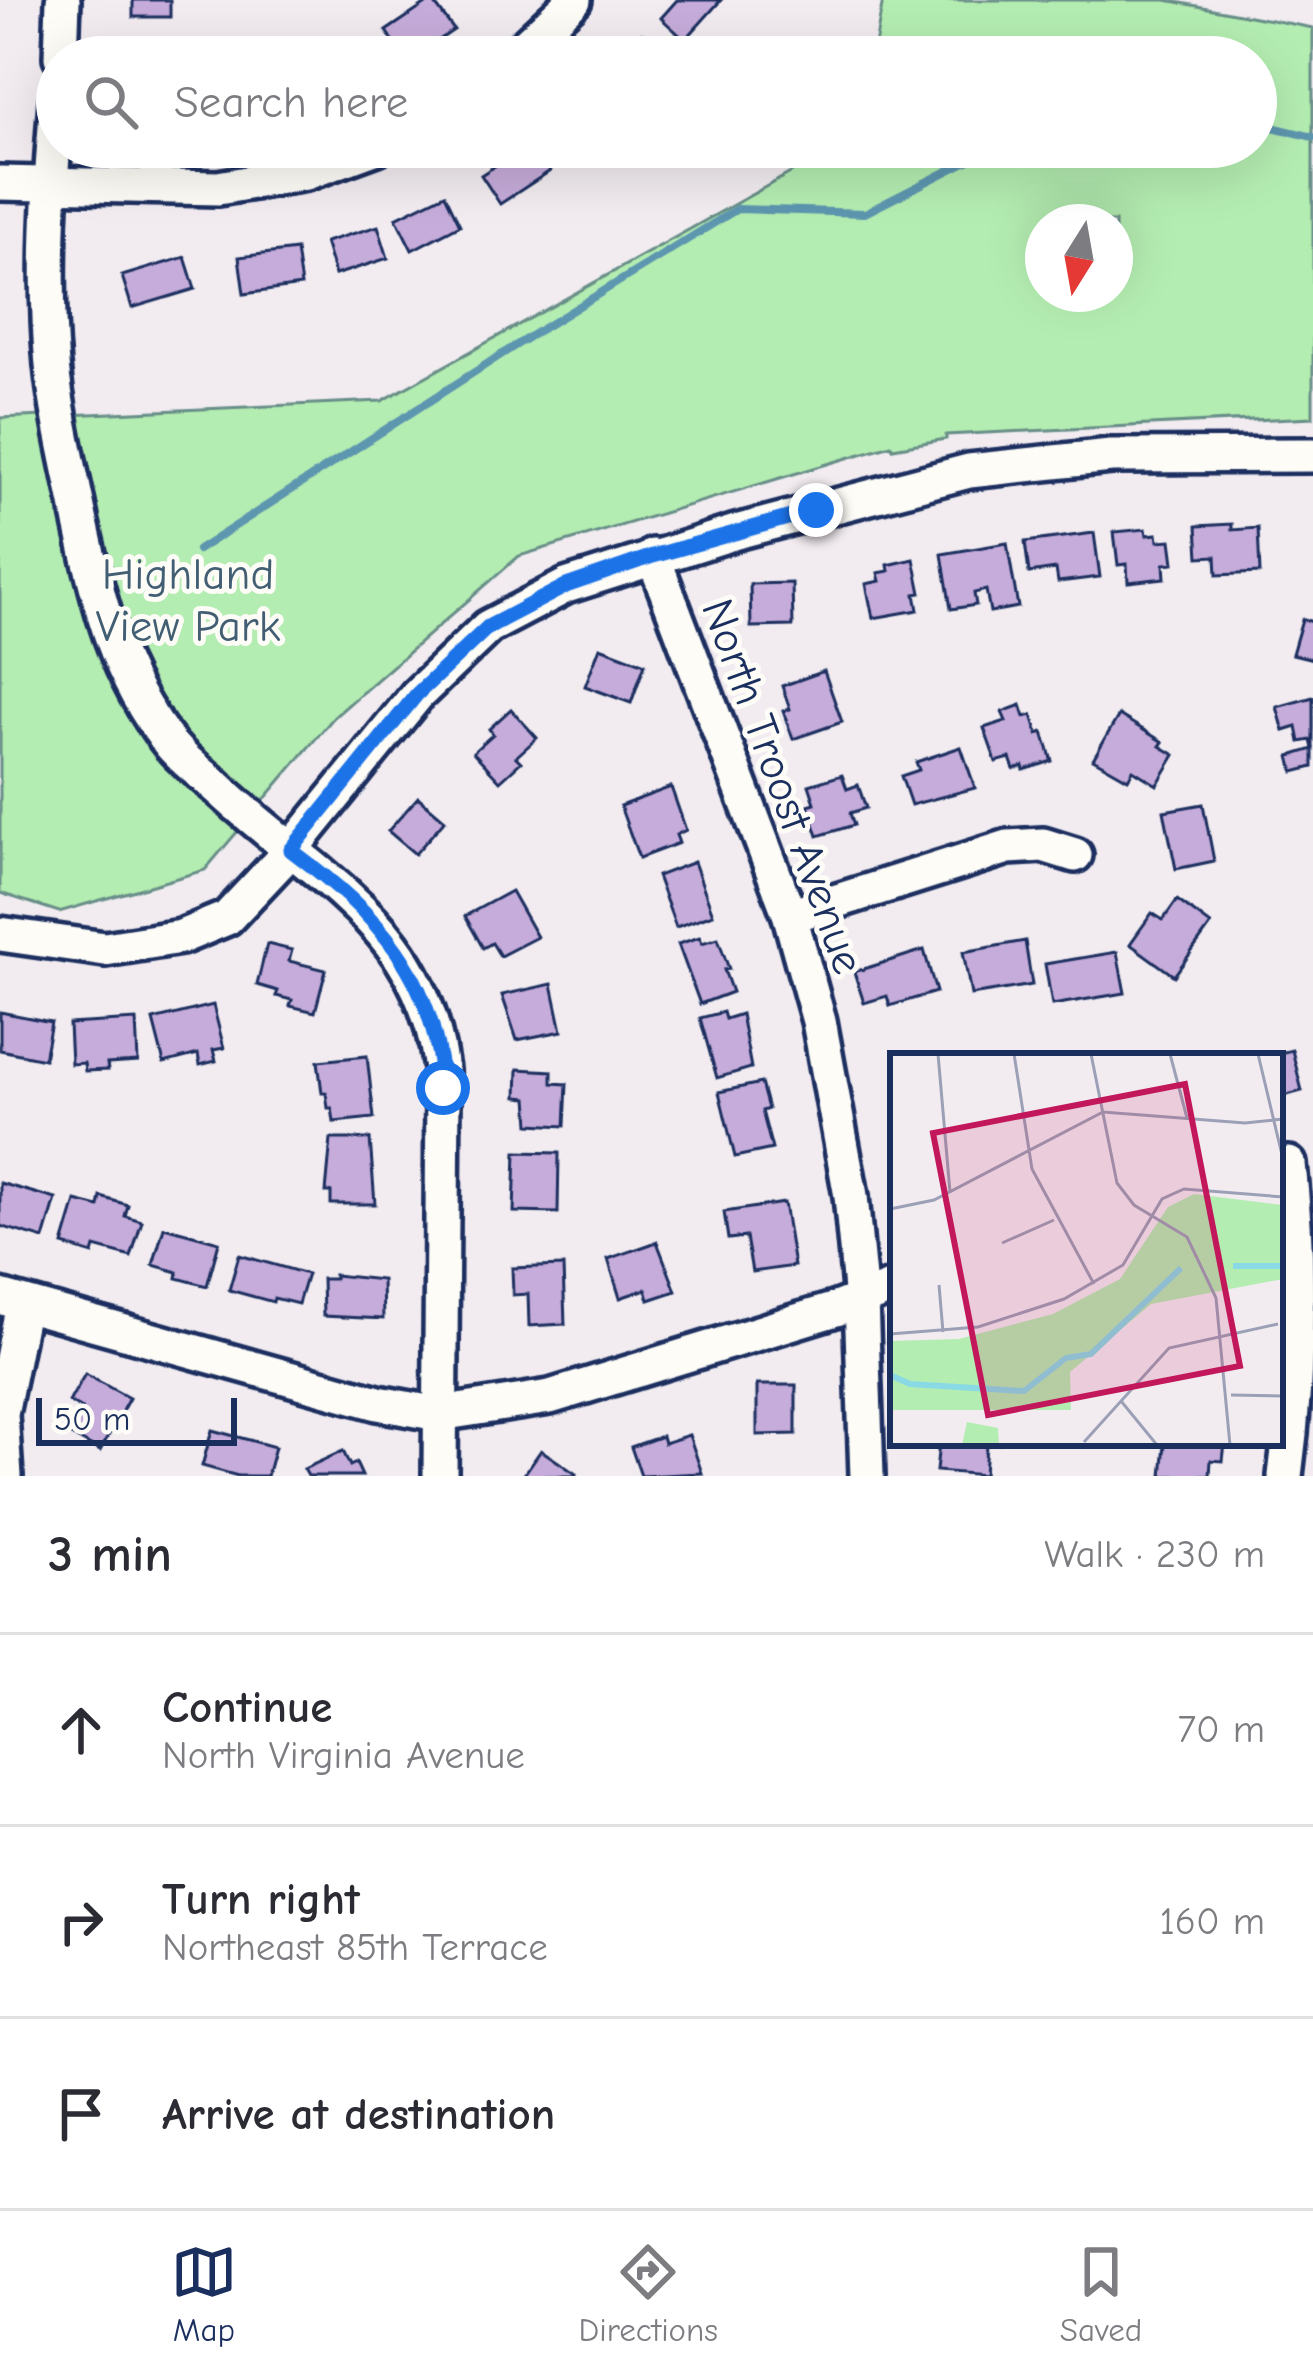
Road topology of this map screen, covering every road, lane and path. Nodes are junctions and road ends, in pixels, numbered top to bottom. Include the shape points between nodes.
1 (63, 0) edge
2 (574, 0) edge
3 (62, 36) edge
4 (535, 36) edge
5 (51, 168) edge
6 (319, 168) edge
7 (0, 183) edge
8 (50, 185) junction
9 (1313, 455) edge
10 (653, 556) junction
11 (291, 850) junction
12 (1075, 855) dead end
13 (790, 916) junction
14 (0, 934) edge
15 (1294, 1162) edge
16 (890, 1288) edge
17 (11, 1300) edge
18 (860, 1300) junction
19 (440, 1414) junction
20 (5, 1476) edge
21 (440, 1476) edge
22 (867, 1476) edge
23 (1285, 1476) edge

1 - 3 street
2 - 4 street
5 - 8 street
6 - 8 street via 218,188
7 - 8 street
8 - 11 street via 52,367 116,658 173,747
9 - 10 street via 1111,456 970,471
10 - 11 street via 566,586 488,627 417,694
10 - 13 street, North Troost Avenue
11 - 14 street via 227,918 181,937 105,949
11 - 19 street via 372,917 403,955 440,1046
12 - 13 street via 1042,845 1008,848
13 - 18 street, North Troost Avenue via 851,1196
15 - 23 street via 1298,1307
16 - 18 street
17 - 19 street
17 - 20 street via 1,1414
18 - 19 street via 550,1397
18 - 22 street, North Troost Avenue
19 - 21 street

